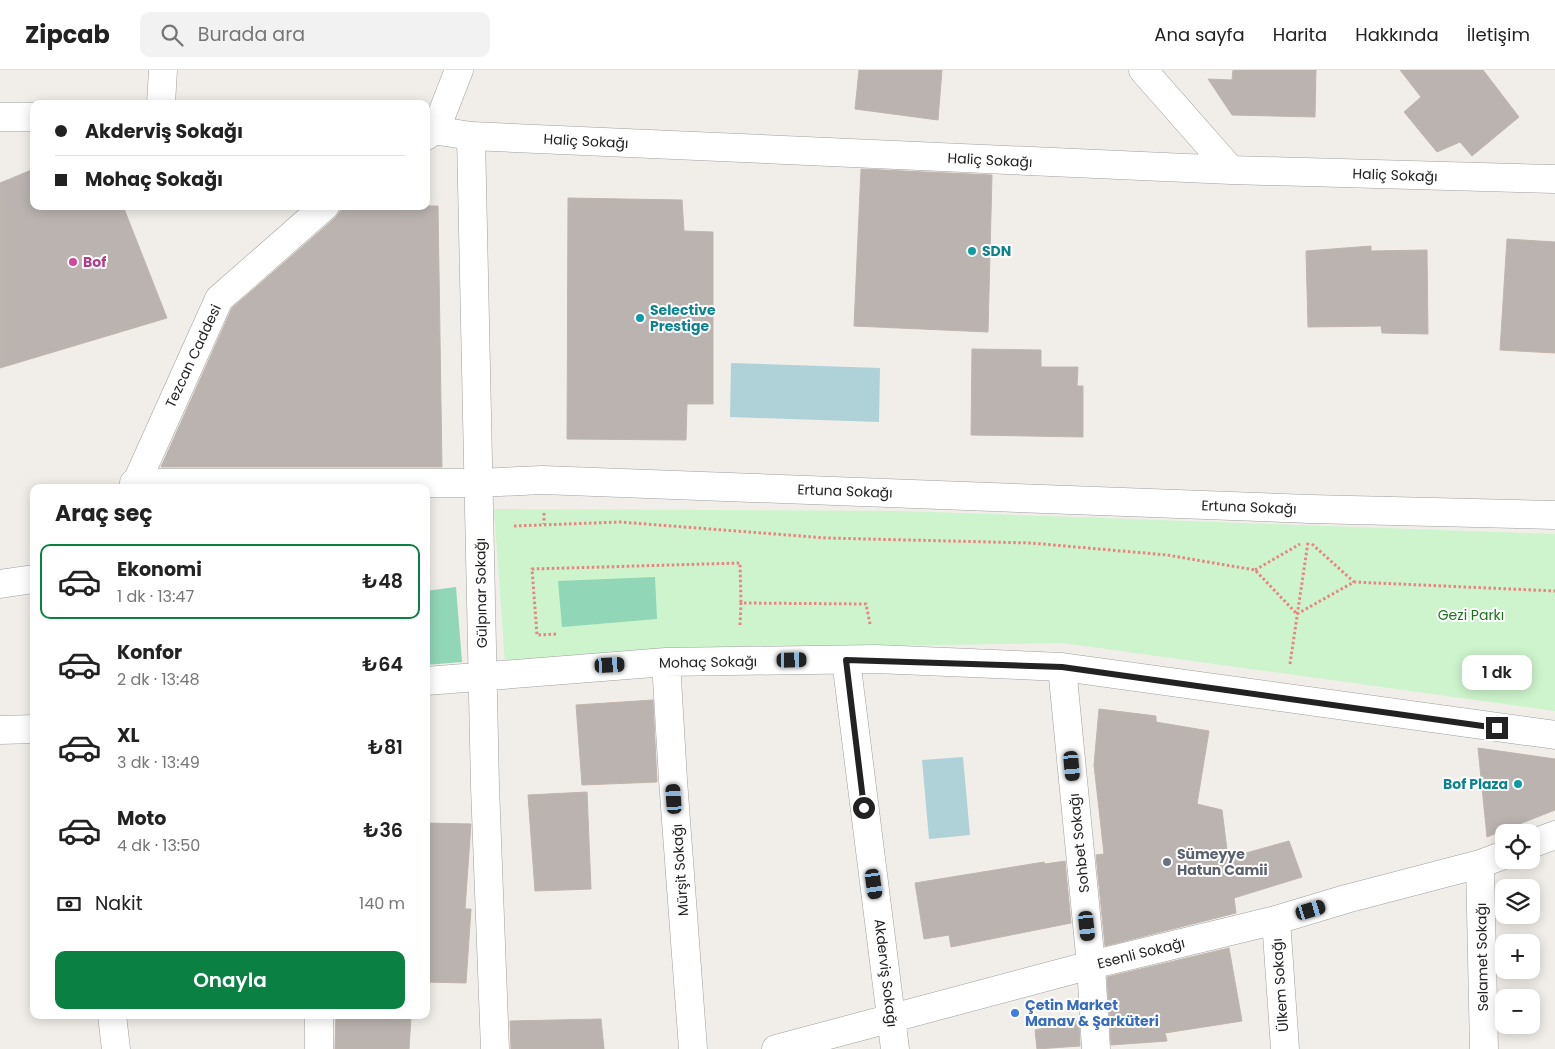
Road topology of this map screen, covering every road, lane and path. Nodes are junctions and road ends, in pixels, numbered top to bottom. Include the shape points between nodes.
1 (163, 70) edge
2 (459, 70) edge
3 (1143, 70) edge
4 (161, 100) edge
5 (0, 117) edge
6 (30, 117) edge
7 (430, 129) edge
8 (430, 131) edge
9 (470, 136) junction
10 (1230, 170) junction
11 (1555, 180) edge
12 (320, 210) edge
13 (478, 483) junction
14 (134, 484) edge
15 (306, 484) edge
16 (1555, 515) edge
17 (479, 528) junction
18 (1308, 540) junction
19 (1256, 570) junction
20 (30, 580) edge
21 (1354, 582) junction
22 (0, 584) edge
23 (1555, 591) edge
24 (740, 603) junction
25 (1297, 614) junction
26 (731, 625) dead end
27 (562, 634) dead end
28 (876, 659) junction
29 (846, 660) junction
30 (666, 662) junction
31 (1062, 667) junction
32 (483, 676) junction
33 (430, 681) edge
34 (1286, 700) junction
35 (30, 729) edge
36 (0, 730) edge
37 (1555, 735) edge
38 (1555, 835) edge
39 (1540, 841) edge
40 (1492, 859) edge
41 (1276, 920) junction
42 (1091, 966) junction
43 (892, 1018) junction
44 (112, 1019) edge
45 (320, 1019) edge
46 (116, 1049) edge
47 (319, 1049) edge
48 (495, 1049) edge
49 (693, 1049) edge
50 (776, 1049) edge
51 (895, 1049) edge
52 (1096, 1049) edge
53 (1285, 1049) edge
54 (1484, 1049) edge

1 - 4 street
2 - 7 street
3 - 10 street
5 - 6 street
8 - 9 street, Haliç Sokağı
9 - 10 street, Haliç Sokağı
9 - 13 street, Gülpınar Sokağı
10 - 11 street, Haliç Sokağı
12 - 14 street, Tezcan Caddesi via 219,299
13 - 15 street, Ertuna Sokağı
13 - 16 street, Ertuna Sokağı via 542,480
13 - 17 street, Gülpınar Sokağı
17 - 19 path via 620,522 826,538 1031,543 1167,555
17 - 32 street, Gülpınar Sokağı
18 - 19 path
18 - 21 path
18 - 25 path
19 - 25 path
20 - 22 street
21 - 23 path
21 - 25 path
24 - 26 path via 741,625
24 - 27 path via 740,563 532,569 537,635
24 - 28 path via 866,604
25 - 34 path
28 - 29 street, Mohaç Sokağı
28 - 31 street, Mohaç Sokağı
29 - 30 street, Mohaç Sokağı
29 - 43 street, Akderviş Sokağı
30 - 32 street, Mohaç Sokağı
30 - 49 street, Mürşit Sokağı
31 - 34 street, Mohaç Sokağı
31 - 42 street, Sohbet Sokağı
32 - 33 street, Mohaç Sokağı
32 - 48 street, Gülpınar Sokağı
34 - 37 street, Mohaç Sokağı
35 - 36 street
38 - 39 street
40 - 41 street, Esenli Sokağı
40 - 54 street, Selamet Sokağı
41 - 42 street, Esenli Sokağı
41 - 53 street, Ülkem Sokağı
42 - 43 street, Esenli Sokağı
42 - 52 street, Sohbet Sokağı
43 - 50 street, Esenli Sokağı
43 - 51 street, Akderviş Sokağı
44 - 46 street
45 - 47 street

